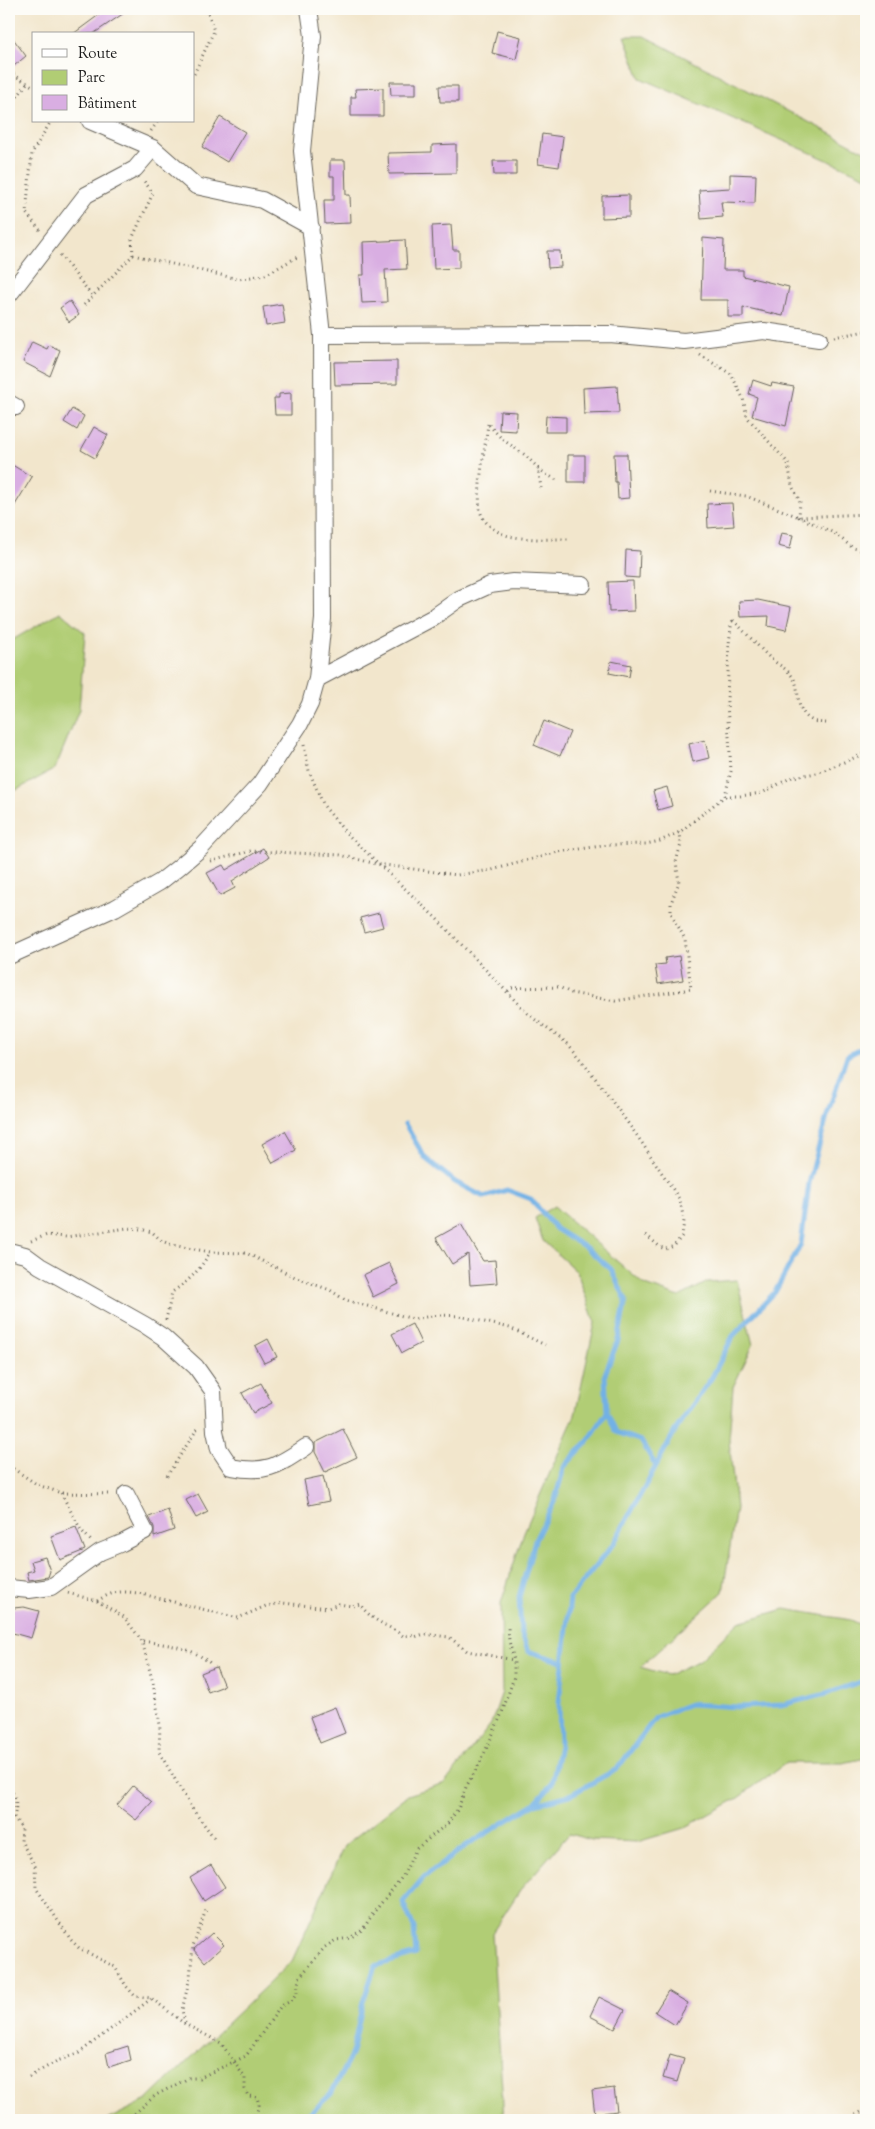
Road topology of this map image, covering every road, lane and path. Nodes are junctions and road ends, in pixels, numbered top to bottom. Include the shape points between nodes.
1 (207, 9) edge
2 (309, 9) edge
3 (9, 72) edge
4 (195, 72) edge
5 (27, 84) junction
6 (32, 87) edge
7 (9, 109) edge
8 (50, 122) edge
9 (92, 122) edge
10 (153, 148) junction
11 (135, 169) junction
12 (311, 227) junction
13 (50, 242) junction
14 (313, 248) junction
15 (133, 256) junction
16 (9, 295) edge
17 (93, 297) junction
18 (84, 305) dead end
19 (866, 331) edge
20 (322, 335) junction
21 (819, 340) joint
22 (684, 342) junction
23 (538, 468) junction
24 (558, 481) dead end
25 (541, 488) dead end
26 (710, 491) dead end
27 (866, 514) edge
28 (799, 517) junction
29 (569, 539) dead end
30 (866, 551) edge
31 (583, 585) dead end
32 (316, 679) junction
33 (828, 723) dead end
34 (300, 724) junction
35 (866, 753) edge
36 (725, 796) junction
37 (680, 832) junction
38 (204, 862) dead end
39 (378, 864) junction
40 (9, 956) edge
41 (508, 991) junction
42 (646, 1236) dead end
43 (10, 1251) edge
44 (210, 1252) junction
45 (163, 1337) junction
46 (545, 1345) dead end
47 (200, 1425) dead end
48 (306, 1447) dead end
49 (9, 1466) edge
50 (167, 1476) dead end
51 (61, 1493) junction
52 (126, 1494) joint
53 (100, 1552) junction
54 (51, 1587) junction
55 (9, 1588) edge
56 (97, 1601) junction
57 (508, 1627) dead end
58 (142, 1641) junction
59 (514, 1660) junction
60 (210, 1663) dead end
61 (9, 1788) edge
62 (216, 1840) dead end
63 (207, 1907) dead end
64 (152, 1998) junction
65 (185, 2024) junction
66 (234, 2060) junction
67 (29, 2077) dead end
68 (866, 2109) edge
69 (127, 2120) edge
70 (259, 2120) edge
71 (617, 2120) edge
72 (629, 2120) edge
73 (847, 2120) edge

1 - 4 path via 214,31
2 - 12 street via 313,36 302,151
3 - 5 path
5 - 6 path
5 - 7 path
8 - 13 path via 32,153 26,213
9 - 10 street
10 - 11 street
10 - 12 street via 196,186 262,200
11 - 13 street via 86,195
11 - 15 path via 153,193 132,240
12 - 14 street
13 - 16 street
13 - 17 path
14 - 15 path via 266,275 238,279
14 - 20 street
15 - 17 path
17 - 18 path
19 - 21 path
20 - 22 street via 610,334
20 - 32 street via 323,619
21 - 22 street via 764,331
22 - 28 path via 731,374 748,417 788,463 792,486 800,501
23 - 24 path
23 - 25 path
23 - 29 path via 488,424 480,510 491,528 500,534 514,538
26 - 28 path via 746,496
27 - 28 path
28 - 30 path via 834,533 853,548
31 - 32 street via 513,582 490,585
32 - 34 street via 310,704
33 - 36 path via 820,724 808,718 800,707 792,675 732,619 727,702 731,771
34 - 39 path via 309,771 324,806
34 - 40 street via 260,784 179,867 160,882 114,908
35 - 36 path via 817,773 792,778 762,793
36 - 37 path
37 - 39 path via 646,844 558,852 492,870 457,875
37 - 41 path via 681,844 676,862 679,882 671,903 671,914 684,939 691,989 615,1001 571,993 559,987 512,988
38 - 39 path via 251,851 340,855
39 - 41 path
41 - 42 path via 529,1016 568,1044 582,1060 680,1200 684,1221 682,1236 674,1246 660,1247
43 - 44 path via 47,1235 81,1236 127,1228 152,1232 172,1245
43 - 45 street via 25,1255
44 - 45 path via 189,1281 172,1292
44 - 46 path via 246,1253 330,1290 345,1300 413,1319 459,1316 510,1328
45 - 48 street via 196,1368 213,1391 219,1449 232,1467 264,1470
47 - 50 path
49 - 51 path via 38,1484
51 - 52 path
51 - 53 path via 81,1530
52 - 53 street via 145,1531
53 - 54 street
54 - 55 street
54 - 56 path
56 - 58 path via 124,1618
56 - 59 path via 111,1592 138,1593 238,1618 266,1606 283,1603 328,1608 339,1604 360,1604 367,1615 403,1636 449,1637 468,1651
57 - 59 path
58 - 60 path via 184,1648
58 - 62 path via 160,1725 159,1752 193,1810
59 - 66 path via 514,1676 502,1713 458,1810 448,1823 416,1849 403,1876 363,1929 350,1938 336,1940 325,1947 299,1978 297,1992 291,2001 281,2006 246,2056
61 - 64 path via 17,1807 14,1816 22,1829 21,1841 35,1866 36,1888 45,1903 75,1944 115,1967 135,1996
63 - 65 path via 193,1946 182,2010
64 - 65 path
64 - 67 path via 79,2053
65 - 66 path via 221,2043
66 - 69 path via 156,2095
66 - 70 path via 245,2078 248,2096 257,2097 256,2115
68 - 73 path
71 - 72 path

